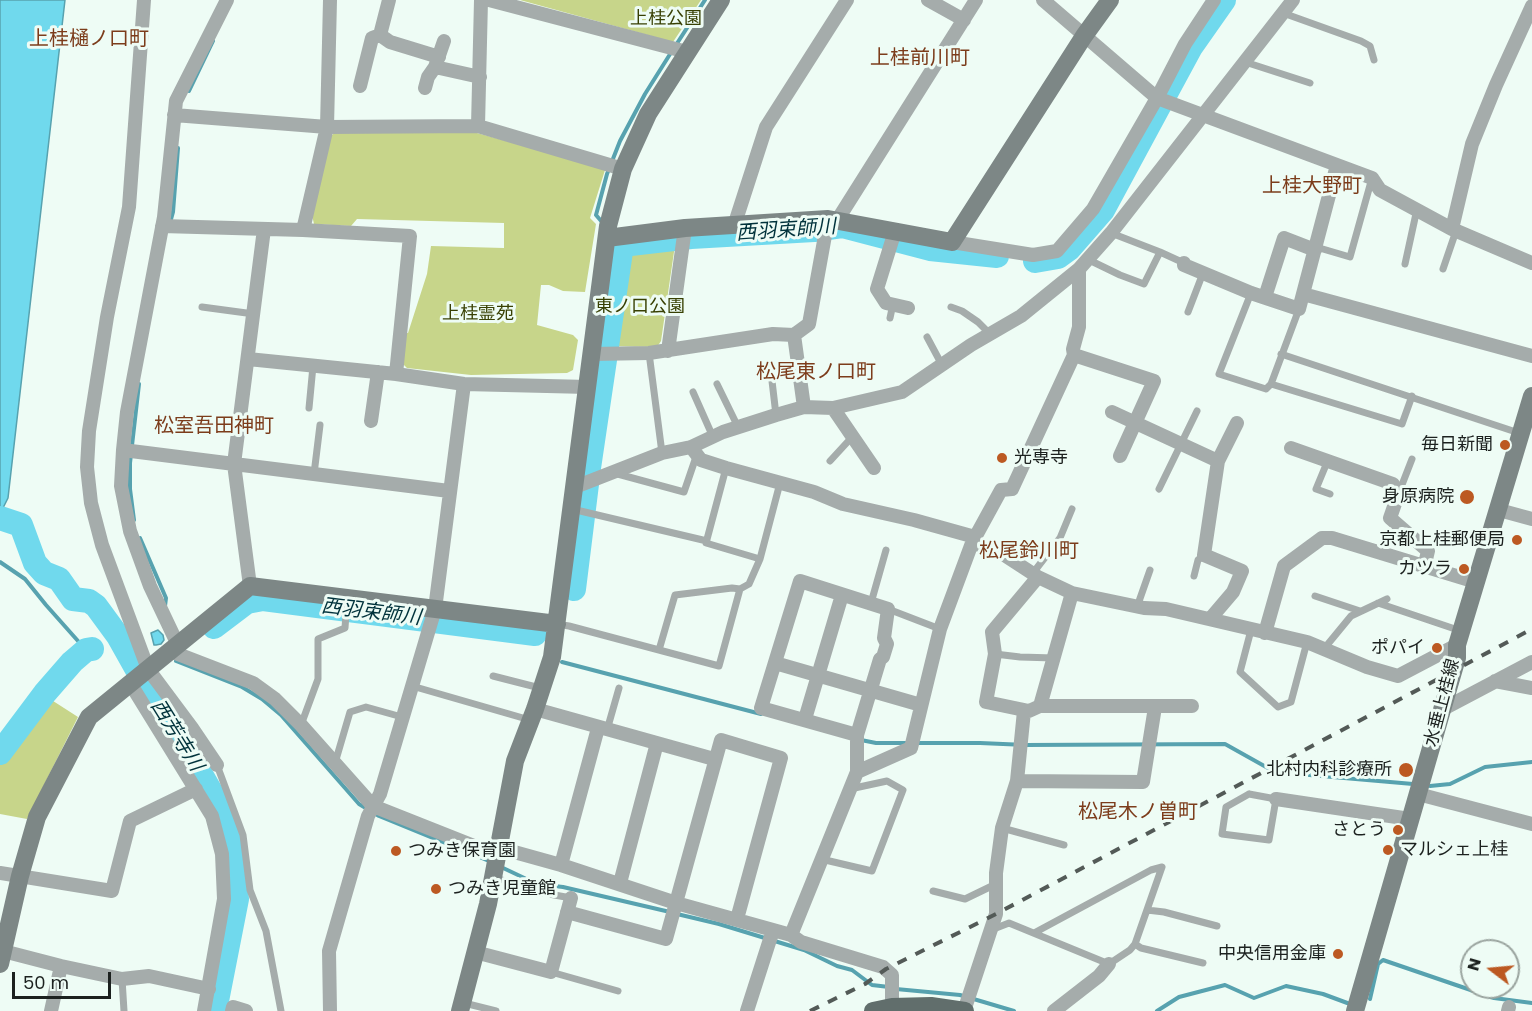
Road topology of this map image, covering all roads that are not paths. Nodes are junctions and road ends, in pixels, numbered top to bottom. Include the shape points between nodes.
1 (144, 0) edge
2 (227, 0) edge
3 (330, 0) edge
4 (389, 0) edge
5 (482, 0) edge
6 (489, 0) edge
7 (721, 0) edge
8 (847, 0) edge
9 (928, 0) edge
10 (976, 0) edge
11 (1043, 0) edge
12 (1110, 0) edge
13 (1214, 0) edge
14 (1293, 0) edge
15 (1532, 6) edge
16 (1283, 14) junction
17 (964, 20) junction
18 (380, 34) junction
19 (1084, 36) junction
20 (444, 41) dead end
21 (679, 50) junction
22 (1374, 60) dead end
23 (437, 62) junction
24 (1245, 62) junction
25 (480, 77) junction
26 (1310, 83) dead end
27 (360, 86) dead end
28 (425, 88) dead end
29 (1162, 99) junction
30 (174, 115) junction
31 (1201, 115) junction
32 (478, 126) junction
33 (327, 127) junction
34 (1337, 165) junction
35 (616, 166) junction
36 (1372, 178) junction
37 (1417, 209) junction
38 (735, 223) junction
39 (830, 224) junction
40 (162, 226) junction
41 (264, 229) junction
42 (303, 230) junction
43 (1454, 230) junction
44 (1111, 233) junction
45 (684, 235) junction
46 (893, 236) junction
47 (607, 238) junction
48 (952, 243) junction
49 (1316, 248) junction
50 (1160, 252) junction
51 (1184, 263) joint
52 (1532, 263) edge
53 (1083, 264) junction
54 (1405, 264) dead end
55 (1443, 269) dead end
56 (1203, 273) junction
57 (1251, 292) junction
58 (1303, 294) junction
59 (1265, 297) junction
60 (202, 307) dead end
61 (951, 307) dead end
62 (908, 308) dead end
63 (1299, 309) junction
64 (1188, 312) dead end
65 (254, 314) junction
66 (794, 334) junction
67 (990, 334) junction
68 (927, 337) dead end
69 (668, 351) junction
70 (650, 353) junction
71 (601, 354) junction
72 (1281, 354) junction
73 (1074, 355) junction
74 (1532, 356) edge
75 (249, 359) junction
76 (942, 365) junction
77 (313, 366) junction
78 (378, 372) junction
79 (396, 374) junction
80 (772, 381) dead end
81 (464, 384) junction
82 (717, 384) dead end
83 (1271, 384) junction
84 (588, 387) junction
85 (693, 392) dead end
86 (1412, 396) junction
87 (1532, 396) edge
88 (804, 407) junction
89 (309, 408) dead end
90 (833, 408) junction
91 (1197, 411) dead end
92 (1112, 412) dead end
93 (776, 416) junction
94 (371, 421) dead end
95 (1136, 422) junction
96 (1237, 423) dead end
97 (320, 425) dead end
98 (738, 427) junction
99 (1521, 434) junction
100 (853, 436) junction
101 (713, 437) junction
102 (1180, 444) junction
103 (1291, 448) dead end
104 (123, 450) junction
105 (694, 450) junction
106 (662, 453) junction
107 (1120, 456) dead end
108 (1412, 459) dead end
109 (830, 460) dead end
110 (1328, 460) junction
111 (1218, 461) junction
112 (234, 465) junction
113 (726, 468) junction
114 (874, 468) dead end
115 (612, 472) junction
116 (314, 474) junction
117 (584, 483) junction
118 (780, 483) junction
119 (1159, 489) dead end
120 (449, 491) junction
121 (1330, 494) dead end
122 (1398, 495) junction
123 (1072, 509) dead end
124 (1499, 510) junction
125 (580, 511) junction
126 (1532, 519) edge
127 (974, 540) junction
128 (707, 541) junction
129 (886, 550) dead end
130 (1204, 555) junction
131 (760, 559) junction
132 (1424, 568) junction
133 (1150, 570) dead end
134 (1035, 575) junction
135 (1194, 576) dead end
136 (1476, 582) junction
137 (250, 586) junction
138 (740, 589) junction
139 (1072, 593) junction
140 (842, 595) junction
141 (1315, 596) dead end
142 (1387, 599) dead end
143 (871, 603) junction
144 (1378, 603) junction
145 (346, 607) junction
146 (1137, 607) junction
147 (888, 609) junction
148 (1360, 611) junction
149 (432, 617) junction
150 (1210, 619) junction
151 (557, 624) junction
152 (940, 629) junction
153 (1258, 632) junction
154 (1459, 638) junction
155 (1307, 642) junction
156 (174, 648) junction
157 (659, 650) junction
158 (1323, 650) junction
159 (995, 654) junction
160 (1054, 658) junction
161 (1532, 662) edge
162 (775, 663) junction
163 (148, 669) junction
164 (818, 675) junction
165 (493, 676) dead end
166 (1496, 681) junction
167 (130, 683) junction
168 (412, 686) junction
169 (619, 688) dead end
170 (1532, 688) edge
171 (542, 689) junction
172 (870, 690) junction
173 (921, 705) junction
174 (1040, 706) junction
175 (1155, 706) junction
176 (1192, 706) dead end
177 (1443, 709) junction
178 (1024, 711) junction
179 (533, 715) junction
180 (402, 717) junction
181 (805, 719) junction
182 (302, 725) junction
183 (602, 729) junction
184 (857, 735) junction
185 (657, 744) junction
186 (714, 759) junction
187 (335, 763) junction
188 (217, 765) joint
189 (857, 772) junction
190 (1017, 781) junction
191 (196, 789) junction
192 (849, 789) junction
193 (1418, 794) junction
194 (1276, 799) junction
195 (371, 810) junction
196 (1410, 819) junction
197 (1532, 824) edge
198 (1002, 828) junction
199 (1064, 845) dead end
200 (498, 852) junction
201 (821, 859) junction
202 (561, 865) junction
203 (0, 873) edge
204 (20, 876) junction
205 (493, 877) junction
206 (620, 883) junction
207 (996, 884) junction
208 (933, 891) dead end
209 (571, 898) joint
210 (676, 903) junction
211 (1147, 910) junction
212 (567, 912) junction
213 (737, 919) junction
214 (1217, 926) dead end
215 (773, 930) junction
216 (991, 930) junction
217 (1034, 933) junction
218 (792, 935) junction
219 (1135, 944) junction
220 (475, 952) junction
221 (2, 957) edge
222 (1203, 963) dead end
223 (1108, 964) junction
224 (61, 966) junction
225 (551, 972) junction
226 (122, 978) junction
227 (209, 989) junction
228 (618, 991) dead end
229 (966, 1004) edge
230 (892, 1006) junction
231 (461, 1007) edge
232 (1358, 1010) edge
233 (51, 1011) edge
234 (124, 1011) edge
235 (204, 1011) edge
236 (232, 1011) edge
237 (246, 1011) edge
238 (281, 1011) edge
239 (330, 1011) edge
240 (496, 1011) edge
241 (747, 1011) edge
242 (873, 1011) edge
243 (1054, 1011) edge

1 - 163 street via 129,207 107,317 87,467 102,545
2 - 30 street via 176,101
3 - 33 street
4 - 18 street
5 - 25 street
6 - 21 street
7 - 21 street
8 - 38 street via 766,127
9 - 17 street
10 - 17 street
11 - 19 street
12 - 19 street
13 - 29 street via 1185,44
14 - 16 street
15 - 43 street via 1472,144
16 - 22 lane via 1361,41 1370,46
16 - 24 street
17 - 39 street
18 - 23 street
18 - 27 street via 372,38
19 - 29 street
19 - 48 street
20 - 23 street
21 - 35 street via 648,114
23 - 25 street
23 - 28 street
24 - 26 lane
24 - 31 street
25 - 32 street
29 - 31 street
29 - 48 street via 1093,209 1057,250 1033,255
30 - 33 street
30 - 40 street
31 - 34 street
31 - 44 street
32 - 33 street
32 - 35 street
33 - 42 street
34 - 36 street
34 - 49 street
35 - 47 street
36 - 37 street via 1380,190
36 - 49 lane via 1350,256
37 - 43 street
37 - 54 lane
38 - 39 street
38 - 45 street
39 - 46 street
39 - 66 street via 809,324
40 - 41 street
40 - 104 street
41 - 42 street
41 - 65 street
42 - 79 street via 410,236
43 - 52 street
43 - 55 lane
44 - 50 lane
44 - 53 street
45 - 47 street
45 - 69 street
46 - 48 street
46 - 62 street via 877,289 892,311
47 - 71 street
49 - 58 street
49 - 59 street via 1284,238
50 - 51 lane
50 - 53 lane via 1144,284
51 - 56 street
53 - 67 street via 1021,316
53 - 73 street
56 - 57 street
56 - 64 lane
57 - 59 street
57 - 83 lane via 1219,374 1266,389
58 - 63 street
58 - 74 street
59 - 63 street
60 - 65 lane
61 - 67 lane via 962,310
63 - 72 lane
65 - 75 street
66 - 69 street
66 - 88 street
67 - 76 street
68 - 76 lane
69 - 70 street
70 - 71 street
70 - 106 lane
71 - 84 street
72 - 83 lane
72 - 86 lane
73 - 95 street via 1154,381
73 - 127 street via 1012,489 1001,490
75 - 77 street
75 - 112 street
76 - 90 street via 902,392
77 - 78 street
77 - 89 lane
78 - 79 street
78 - 94 street
79 - 81 street
80 - 93 lane
81 - 84 street
81 - 120 street
82 - 98 lane
83 - 86 lane via 1402,424
84 - 117 street
85 - 101 lane
86 - 99 lane
87 - 99 street, 水垂上桂線
88 - 90 street
88 - 93 street
90 - 100 street
91 - 102 lane
92 - 95 street
93 - 98 street
95 - 102 street
95 - 107 street
96 - 111 street
97 - 116 lane
98 - 101 street
99 - 124 street, 水垂上桂線
100 - 109 lane
100 - 114 street
101 - 105 street
102 - 111 street
102 - 119 lane
103 - 110 street
104 - 112 street
104 - 156 street via 122,486 130,531
105 - 106 street
105 - 113 street via 701,460
105 - 115 lane via 684,492
106 - 115 street
108 - 122 lane
110 - 121 lane via 1316,489
110 - 122 street via 1392,484
111 - 130 street
112 - 116 street
112 - 137 street
113 - 118 street
113 - 128 lane
115 - 117 street
116 - 120 street
117 - 125 street
118 - 127 street
118 - 131 lane
120 - 149 street
122 - 132 street via 1390,518 1428,551
123 - 134 lane via 1060,538
124 - 126 street
124 - 136 street, 水垂上桂線
125 - 128 lane
125 - 151 street
127 - 134 street
127 - 152 street
128 - 131 lane
129 - 143 lane
130 - 135 lane via 1198,560
130 - 150 street via 1242,571 1233,592
131 - 138 lane via 749,584
132 - 136 street
132 - 153 street via 1322,538 1284,566
133 - 146 lane
134 - 139 street
134 - 159 street via 992,632
136 - 154 street, 水垂上桂線
137 - 145 street
137 - 156 street
138 - 157 lane via 675,595
138 - 157 lane via 719,666
139 - 146 street
139 - 160 street
140 - 143 street
140 - 162 street via 800,580
140 - 164 street
141 - 148 lane
142 - 144 lane
143 - 147 street
144 - 148 lane
144 - 154 lane
145 - 149 street
145 - 182 lane via 345,628 318,639 318,679
146 - 150 street
147 - 152 lane
147 - 172 street via 884,638 887,644
148 - 158 lane
149 - 151 street
149 - 168 street
150 - 153 street
151 - 157 lane
151 - 171 street
152 - 173 street
153 - 155 street
153 - 155 lane via 1240,672 1278,707 1291,702
154 - 158 street via 1398,676
154 - 177 street, 水垂上桂線
155 - 158 street
156 - 163 street
156 - 182 street via 253,683
159 - 160 lane
159 - 178 street via 986,702
160 - 174 street
161 - 166 street
162 - 164 street
162 - 181 street via 761,708
163 - 167 street
163 - 188 street
164 - 172 street
164 - 181 street
165 - 171 lane
166 - 170 street
166 - 177 street
167 - 191 street
167 - 204 street via 89,717 37,817
168 - 179 lane
168 - 180 street
169 - 183 lane
171 - 179 street
172 - 173 street
172 - 184 street
173 - 189 street via 911,748
174 - 175 street
174 - 178 street
175 - 176 street
175 - 190 street via 1143,782
177 - 193 street, 水垂上桂線
178 - 190 street
179 - 183 street
179 - 200 street via 515,761
180 - 187 lane via 366,707 350,712
180 - 195 street via 380,794
181 - 184 street
182 - 187 street
183 - 185 street
183 - 202 street
184 - 189 street
185 - 186 street
185 - 206 street
186 - 210 street
186 - 213 street via 720,740 781,758
187 - 195 street
188 - 238 lane via 243,835 250,890 266,931
189 - 192 street
190 - 198 street
191 - 204 street via 130,821 112,891
191 - 227 street via 212,816 222,854 224,899
192 - 201 street
192 - 201 lane via 887,781 903,790 872,871
193 - 196 street, 水垂上桂線
193 - 197 street
194 - 194 lane via 1249,794 1226,807 1222,834 1269,840
194 - 196 street
195 - 200 street
195 - 239 street via 329,951
196 - 232 street, 水垂上桂線
198 - 199 lane
198 - 207 street
200 - 202 street via 507,850
200 - 205 street
201 - 218 street
202 - 206 street
203 - 204 street
204 - 221 street
205 - 209 lane
205 - 220 street
206 - 210 street
207 - 208 lane via 965,898
207 - 216 street via 996,914
209 - 212 street
210 - 212 street via 666,939
210 - 213 street
211 - 214 lane
211 - 217 lane via 1162,867
211 - 219 lane
212 - 225 street
213 - 215 street
215 - 218 street
215 - 241 street
216 - 217 lane via 1009,923
216 - 229 street
217 - 223 lane
218 - 230 street via 801,942 883,967 892,975
219 - 222 lane
219 - 223 lane
220 - 225 street
220 - 231 street
221 - 224 street
223 - 243 street via 1099,976
224 - 226 street
224 - 233 street
225 - 228 lane
226 - 227 street via 149,976
226 - 234 lane
227 - 235 street
229 - 230 main road
230 - 242 main road
231 - 240 lane
236 - 237 street via 233,1007

